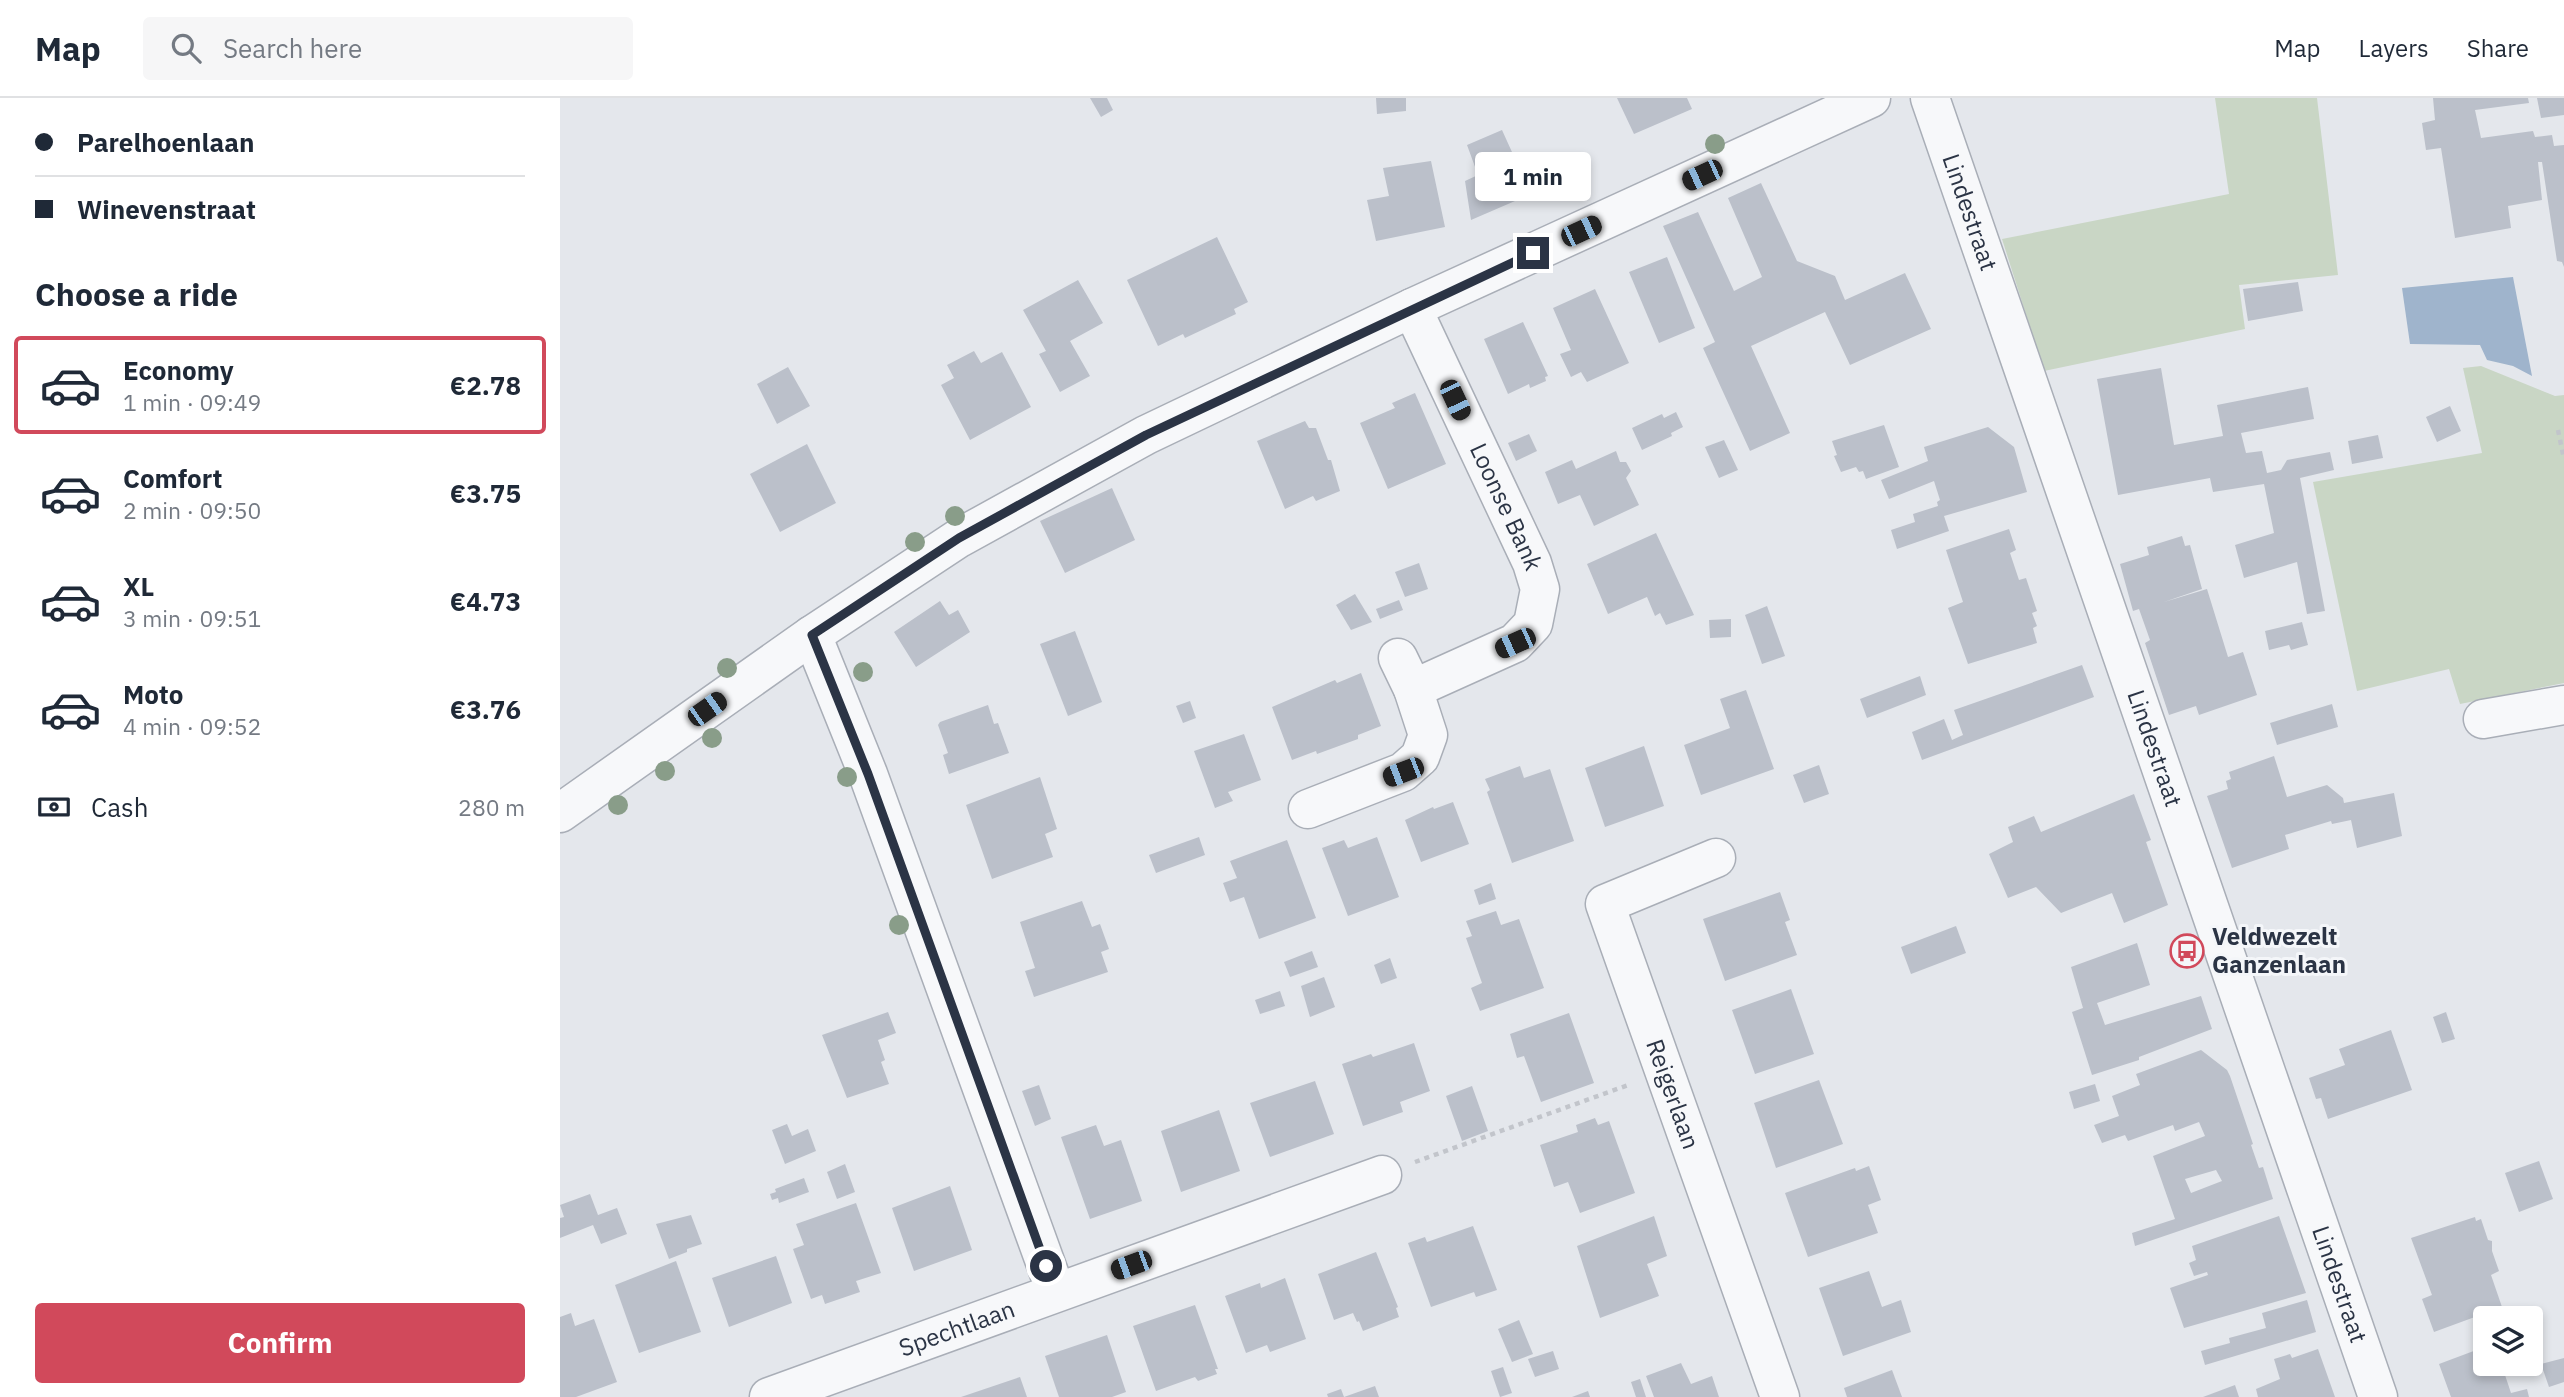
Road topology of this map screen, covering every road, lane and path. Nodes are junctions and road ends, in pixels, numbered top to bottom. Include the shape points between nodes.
1 (1871, 98) edge
2 (1930, 98) edge
3 (1412, 308) junction
4 (2558, 430) dead end
5 (2564, 459) edge
6 (812, 635) junction
7 (2564, 705) edge
8 (2483, 719) dead end
9 (1308, 809) dead end
10 (560, 813) edge
11 (1716, 858) dead end
12 (1664, 1071) junction
13 (1382, 1175) joint
14 (1056, 1292) junction
15 (774, 1396) edge
16 (1780, 1397) edge
17 (2378, 1397) edge

1 - 3 street
2 - 17 street, Lindestraat
3 - 6 street via 1146,435 959,538
3 - 9 street, Loonse Bank via 1532,563 1540,589 1533,624 1515,643 1405,673 1428,735 1420,757 1403,772
4 - 5 path
6 - 10 street
6 - 14 street via 868,774
7 - 8 street
11 - 12 street, Reigerlaan via 1605,904
12 - 13 path
12 - 16 street, Reigerlaan
13 - 14 street, Spechtlaan
14 - 15 street, Spechtlaan

